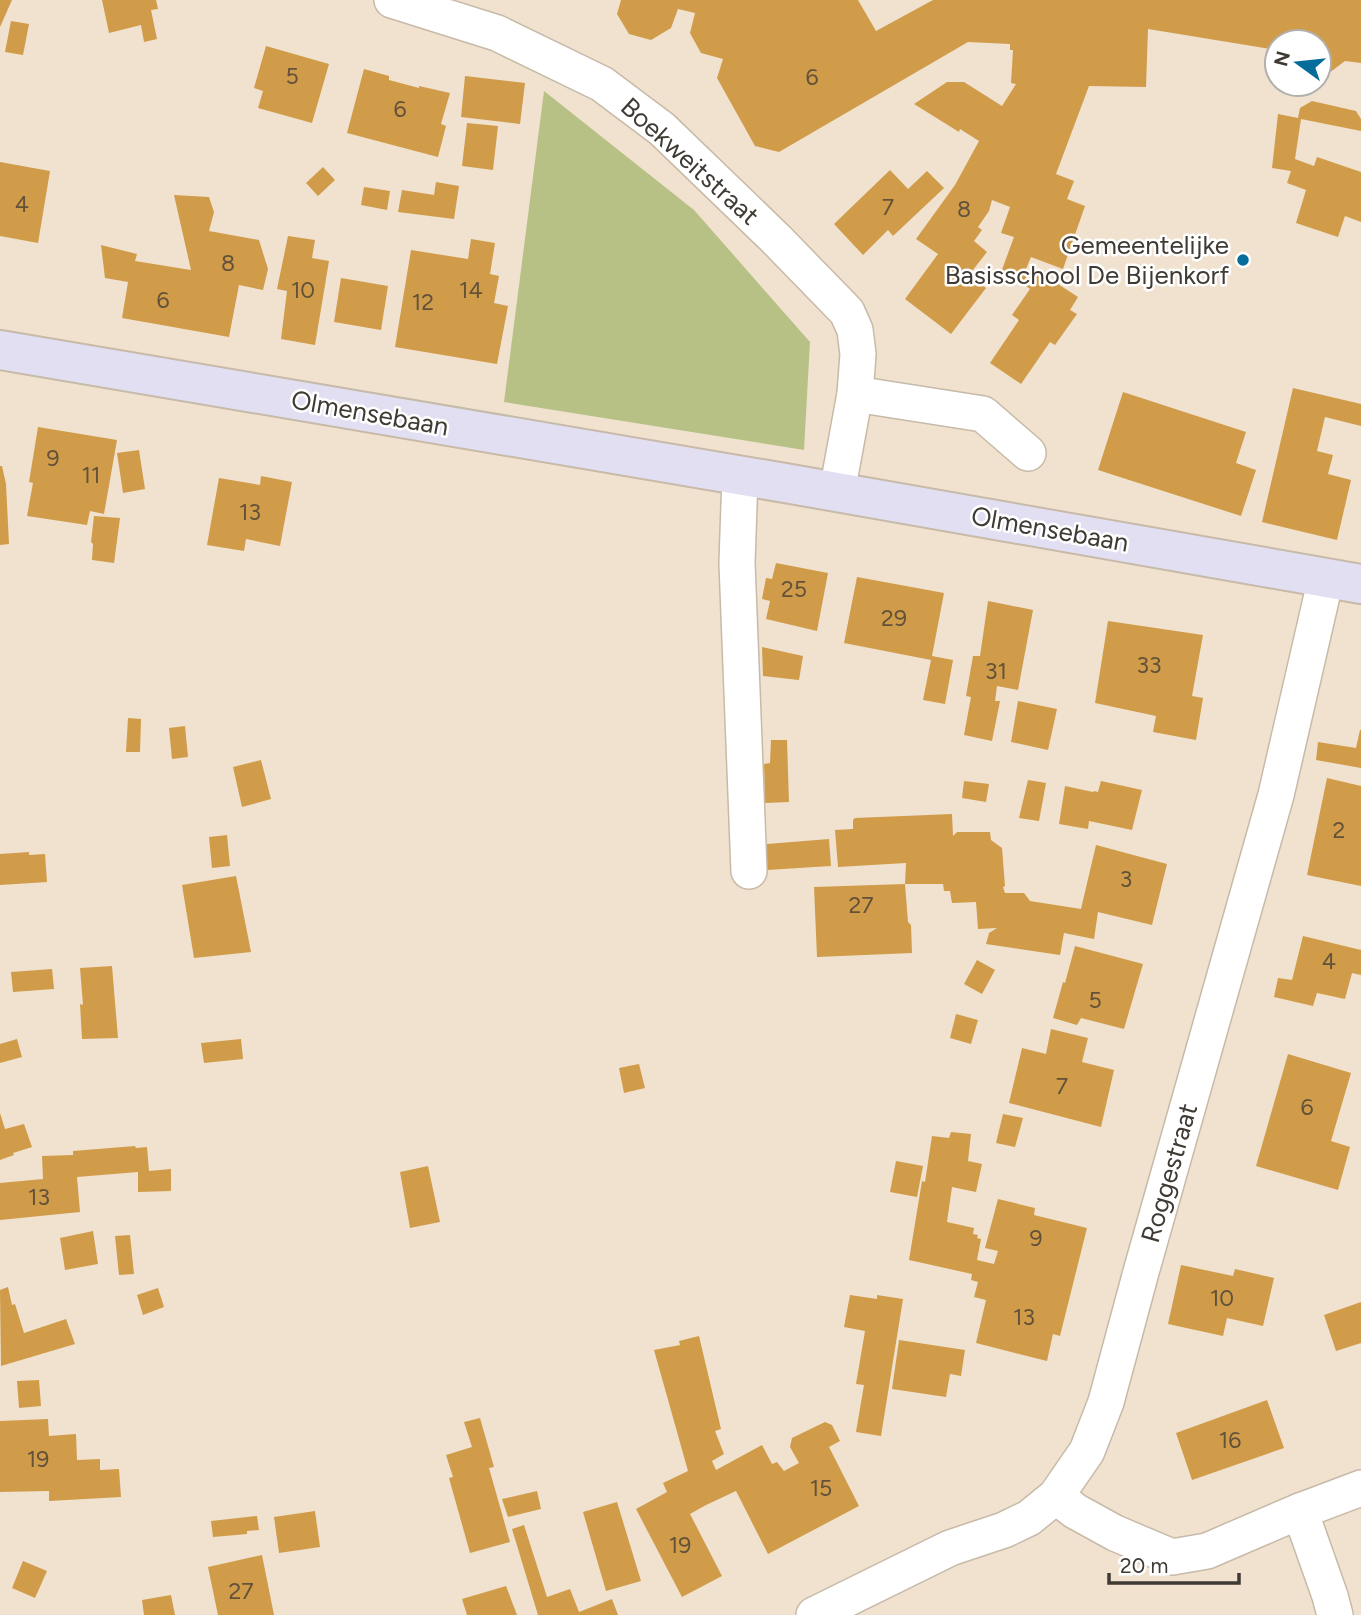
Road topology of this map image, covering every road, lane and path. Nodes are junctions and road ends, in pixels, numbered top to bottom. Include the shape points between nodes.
1 (392, 0) edge
2 (0, 350) edge
3 (855, 394) junction
4 (1028, 453) dead end
5 (740, 476) junction
6 (837, 492) junction
7 (1352, 582) edge
8 (749, 871) dead end
9 (1361, 1488) edge
10 (1056, 1496) junction
11 (1300, 1511) junction
12 (814, 1615) edge
13 (1335, 1615) edge

1 - 3 street, Boekweitstraat via 497,33 602,84 663,129 847,312 858,354
2 - 5 street, Olmensebaan
3 - 4 street via 983,414
3 - 6 street, Boekweitstraat
5 - 6 street, Olmensebaan
5 - 8 street via 737,563
6 - 7 street, Olmensebaan
7 - 10 street, Roggestraat via 1276,795 1107,1402 1087,1451
9 - 11 street
10 - 11 street via 1115,1533 1172,1557 1207,1551
10 - 12 street, Roggestraat via 1029,1518 950,1548
11 - 13 street

